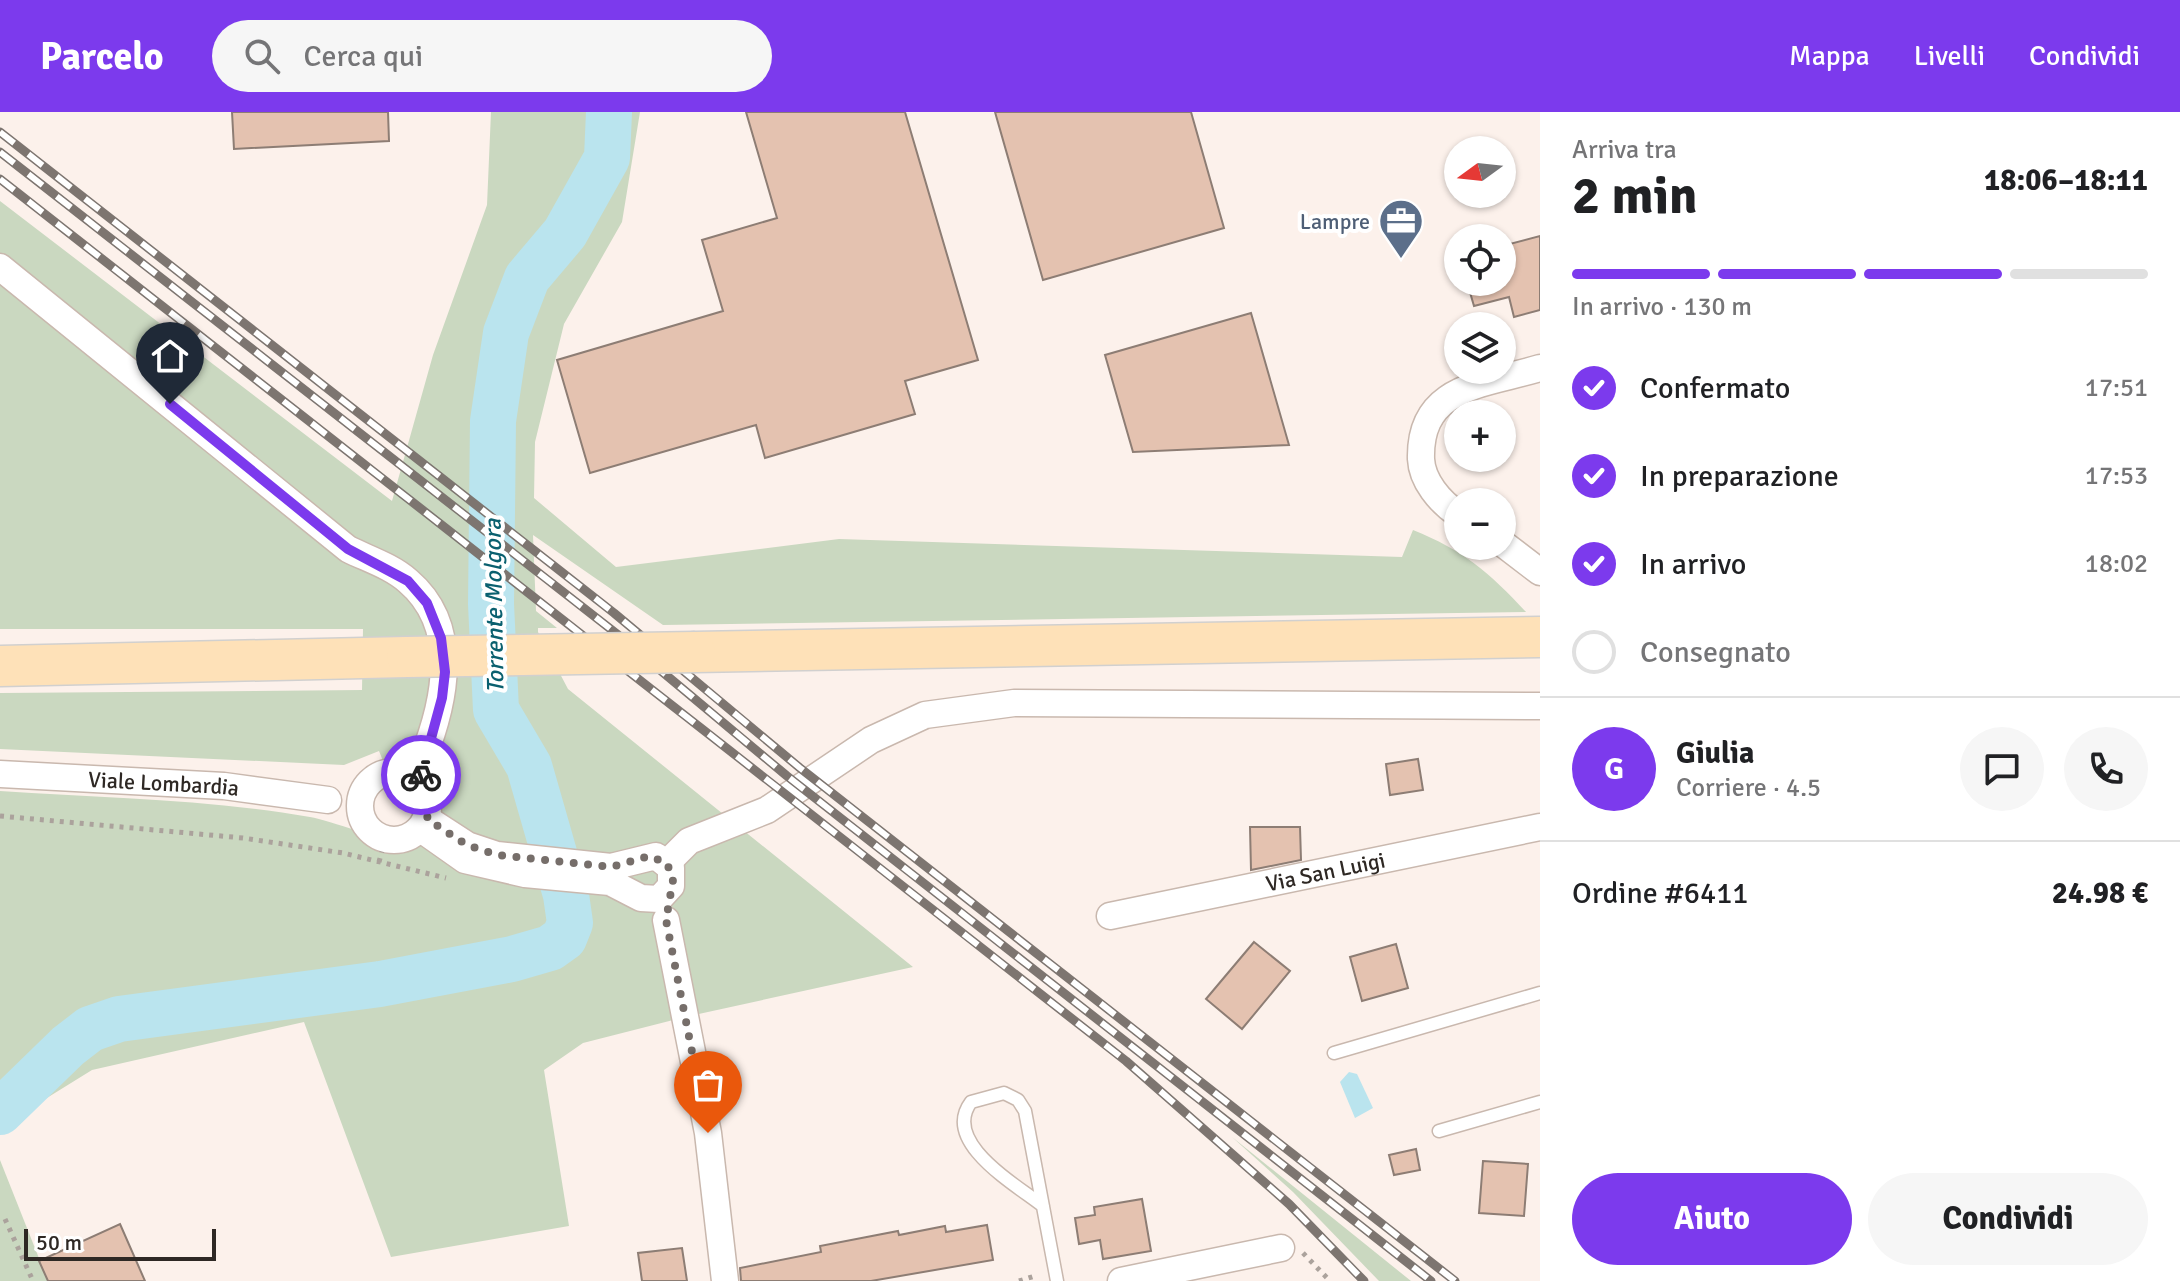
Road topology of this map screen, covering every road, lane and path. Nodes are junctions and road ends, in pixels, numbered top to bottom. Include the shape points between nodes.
1 (0, 267) edge
2 (1540, 368) edge
3 (1444, 500) edge
4 (1516, 554) edge
5 (1540, 572) edge
6 (1527, 637) edge
7 (0, 666) edge
8 (1540, 706) edge
9 (416, 772) junction
10 (0, 774) edge
11 (364, 790) junction
12 (328, 800) junction
13 (0, 816) edge
14 (362, 818) junction
15 (424, 824) junction
16 (1540, 827) edge
17 (382, 851) junction
18 (610, 875) junction
19 (452, 880) dead end
20 (664, 892) junction
21 (1110, 916) dead end
22 (1540, 993) edge
23 (1334, 1053) dead end
24 (1540, 1102) edge
25 (1439, 1131) dead end
26 (1043, 1206) junction
27 (5, 1219) dead end
28 (1281, 1248) joint
29 (33, 1281) edge
30 (725, 1281) edge
31 (1057, 1281) edge
32 (1121, 1281) edge
33 (1330, 1281) edge

1 - 9 street via 348,549 393,570 419,591 441,638 445,672 439,709
2 - 3 street via 1450,396 1429,415 1422,433 1421,466 1428,484
4 - 5 street
6 - 7 main road, bridge
8 - 20 street via 1014,703 925,715 871,740 767,810 689,841
9 - 11 street via 380,774
9 - 15 street via 429,808
10 - 12 street, Viale Lombardia via 224,786
11 - 12 street, Viale Lombardia
11 - 14 street
12 - 14 street, Viale Lombardia
13 - 17 path
14 - 17 street
15 - 17 street
15 - 18 street via 465,860
16 - 21 street, Via San Luigi
17 - 19 path
18 - 20 street
18 - 20 street via 649,856
20 - 30 street via 708,1133
22 - 23 lane
24 - 25 lane
26 - 26 lane via 1025,1111 1018,1100 1004,1093 971,1102 962,1125 966,1138
26 - 31 lane
27 - 29 path
28 - 32 street
28 - 33 path via 1295,1245

